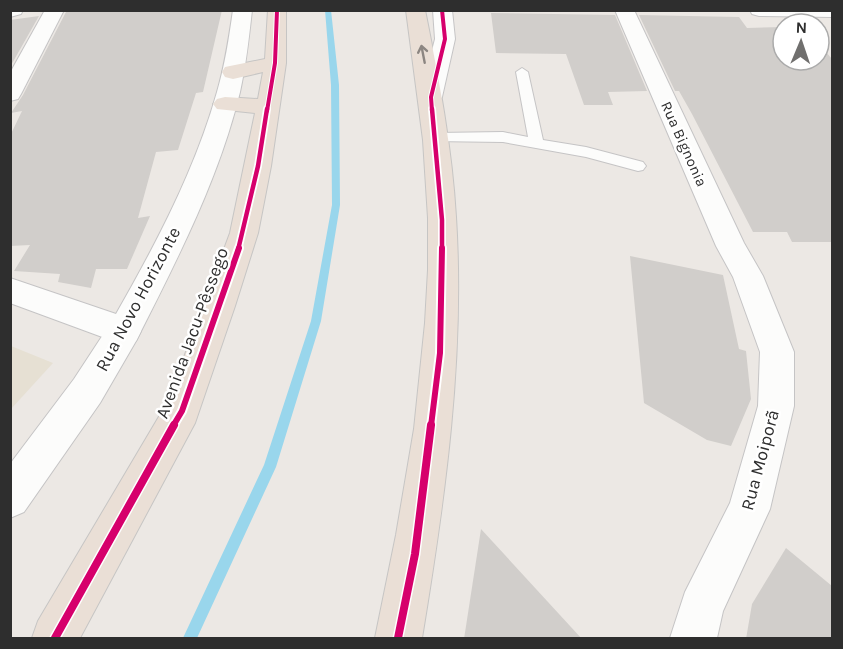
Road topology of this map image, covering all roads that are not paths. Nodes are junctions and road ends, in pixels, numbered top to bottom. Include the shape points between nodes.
1 (55, 10) edge
2 (243, 10) edge
3 (277, 10) edge
4 (415, 10) edge
5 (442, 10) edge
6 (624, 10) edge
7 (759, 10) edge
8 (832, 11) edge
9 (275, 63) junction
10 (233, 72) junction
11 (522, 72) dead end
12 (10, 94) edge
13 (431, 97) junction
14 (225, 104) junction
15 (268, 110) junction
16 (436, 138) junction
17 (536, 142) junction
18 (638, 166) dead end
19 (748, 276) joint
20 (10, 290) edge
21 (124, 331) junction
22 (10, 498) edge
23 (55, 639) edge
24 (398, 639) edge
25 (694, 639) edge

1 - 12 street
2 - 10 street, Rua Novo Horizonte
3 - 9 highway, Avenida Jacu-Pêssego
13 -> 4 highway
5 - 13 street via 445,39
6 - 19 street, Rua Bignonia
7 - 8 street
9 - 10 highway
9 - 15 highway, Avenida Jacu-Pêssego
10 - 14 street, Rua Novo Horizonte
11 - 17 lane
13 - 16 highway
14 - 15 highway
14 - 21 street, Rua Novo Horizonte via 166,254
15 - 23 highway, Avenida Jacu-Pêssego via 244,234 182,411
16 - 17 lane via 503,137
16 - 24 highway via 442,220 440,353 415,554
17 - 18 lane
19 - 25 street, Rua Moiporã via 777,352 776,406 749,509 701,608
20 - 21 street
21 - 22 street, Rua Novo Horizonte via 87,391

